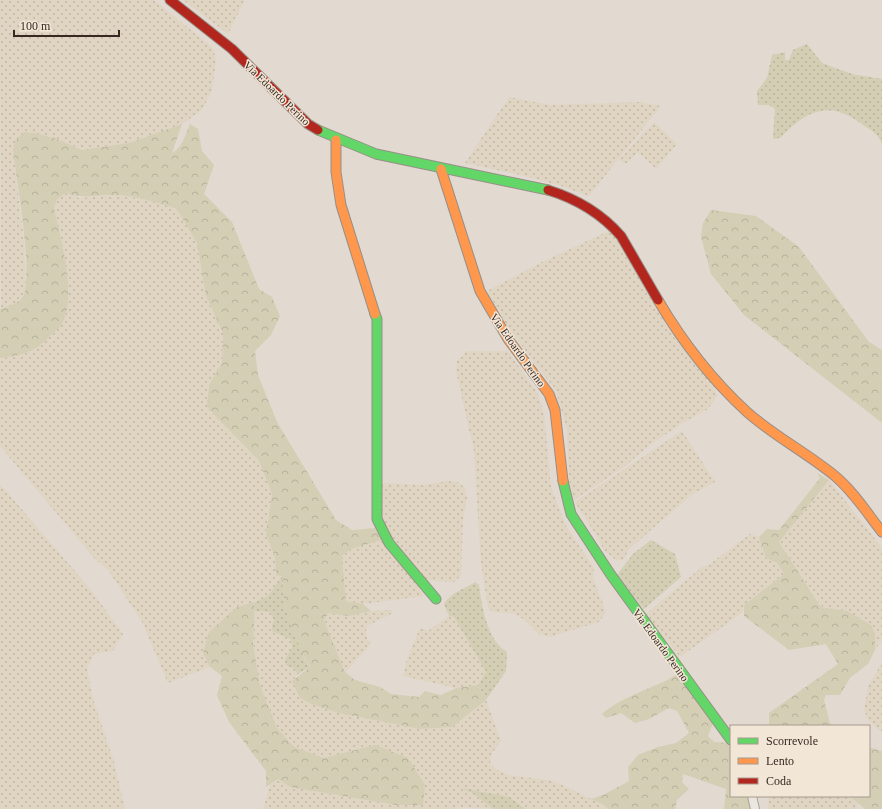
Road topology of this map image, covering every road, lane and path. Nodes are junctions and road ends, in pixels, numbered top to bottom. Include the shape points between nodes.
1 (170, 0) edge
2 (336, 140) junction
3 (442, 169) junction
4 (882, 532) edge
5 (436, 599) dead end
6 (730, 739) edge
7 (752, 797) edge
8 (754, 809) edge

1 - 2 street, Via Edoardo Perino via 232,50 308,124
2 - 3 street, Via Edoardo Perino via 376,154
2 - 5 street via 336,172 341,205 377,319 377,519 388,543
3 - 4 street via 526,184 564,194 607,220 621,236 684,343 716,382 748,413 835,476 850,490
3 - 6 street, Via Edoardo Perino via 480,291 508,339 549,394 555,410 563,483 571,514 611,575
7 - 8 street

